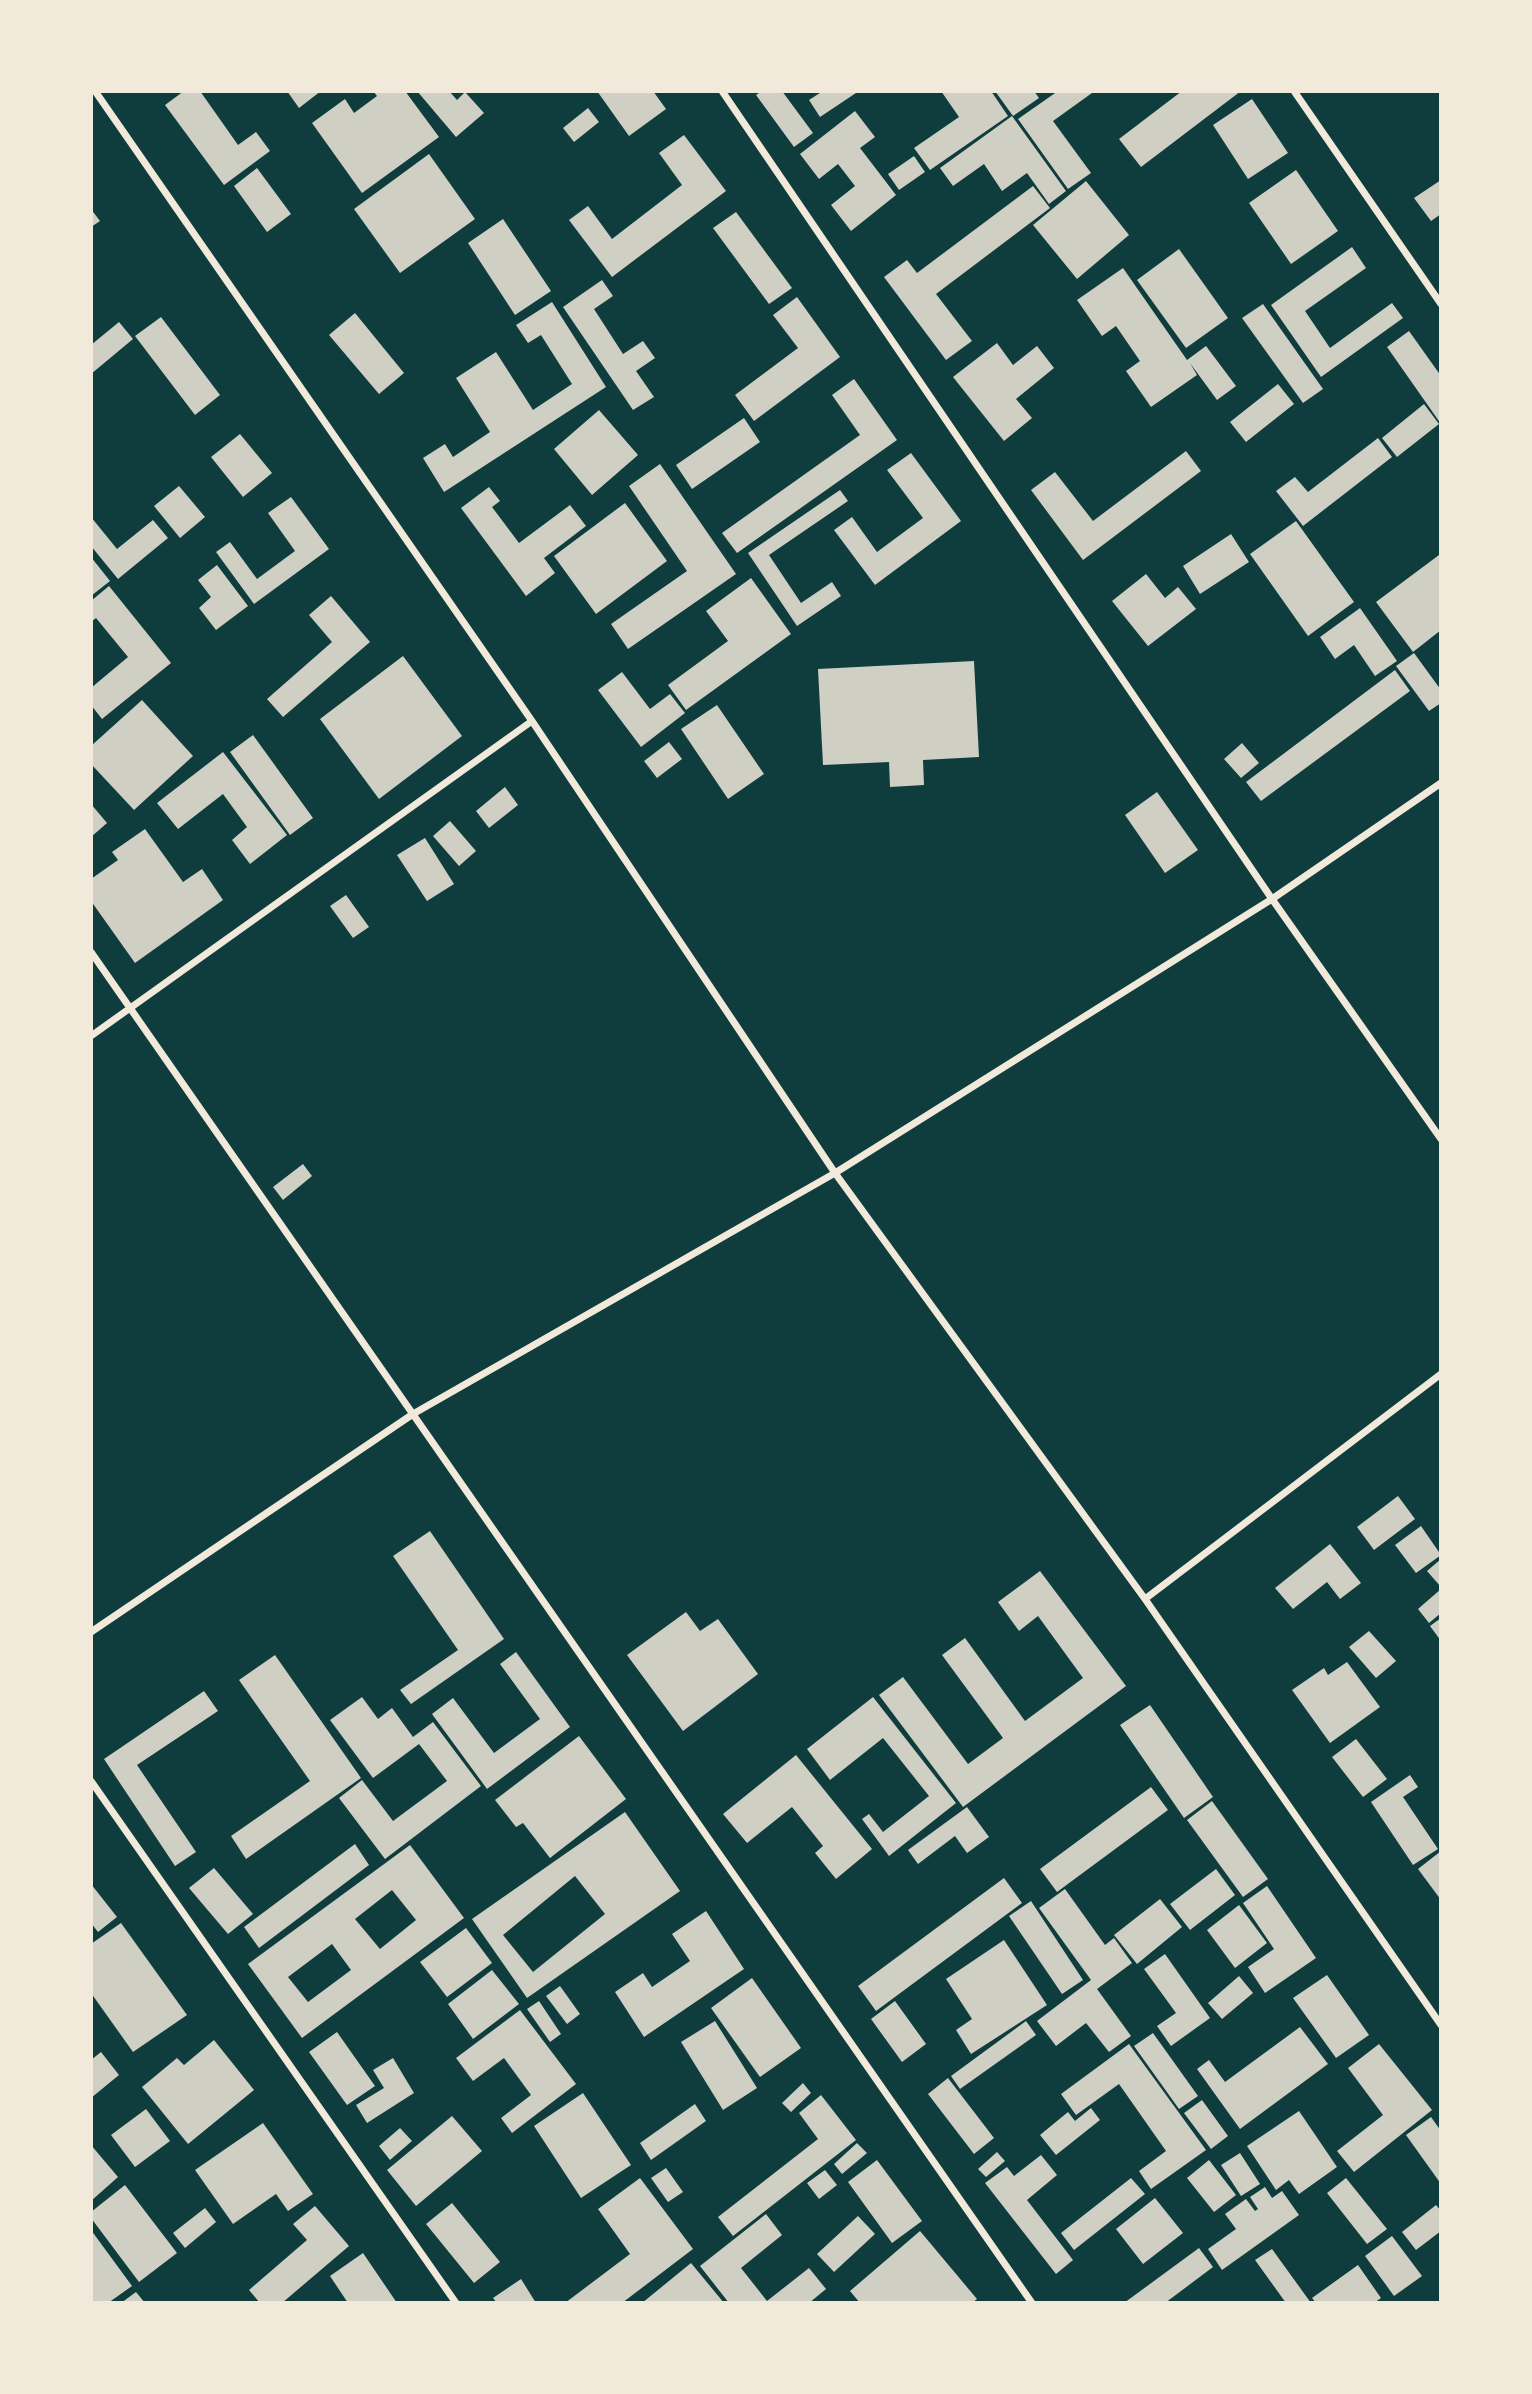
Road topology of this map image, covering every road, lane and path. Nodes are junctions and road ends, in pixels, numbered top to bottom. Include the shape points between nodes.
1 (95, 91) edge
2 (722, 91) edge
3 (1294, 91) edge
4 (1441, 304) edge
5 (532, 721) junction
6 (1441, 783) edge
7 (1272, 900) junction
8 (91, 952) edge
9 (130, 1008) junction
10 (91, 1036) edge
11 (1441, 1139) edge
12 (835, 1173) junction
13 (1441, 1374) edge
14 (413, 1414) junction
15 (1145, 1599) junction
16 (91, 1632) edge
17 (91, 1780) edge
18 (1441, 2025) edge
19 (456, 2303) edge
20 (1032, 2303) edge

1 - 5 street
2 - 7 street
3 - 4 street
5 - 9 street
5 - 12 street
6 - 7 street
7 - 11 street
7 - 12 street
8 - 9 street
9 - 10 street
9 - 14 street
12 - 14 street
12 - 15 street
13 - 15 street
14 - 16 street
14 - 20 street
15 - 18 street
17 - 19 street

